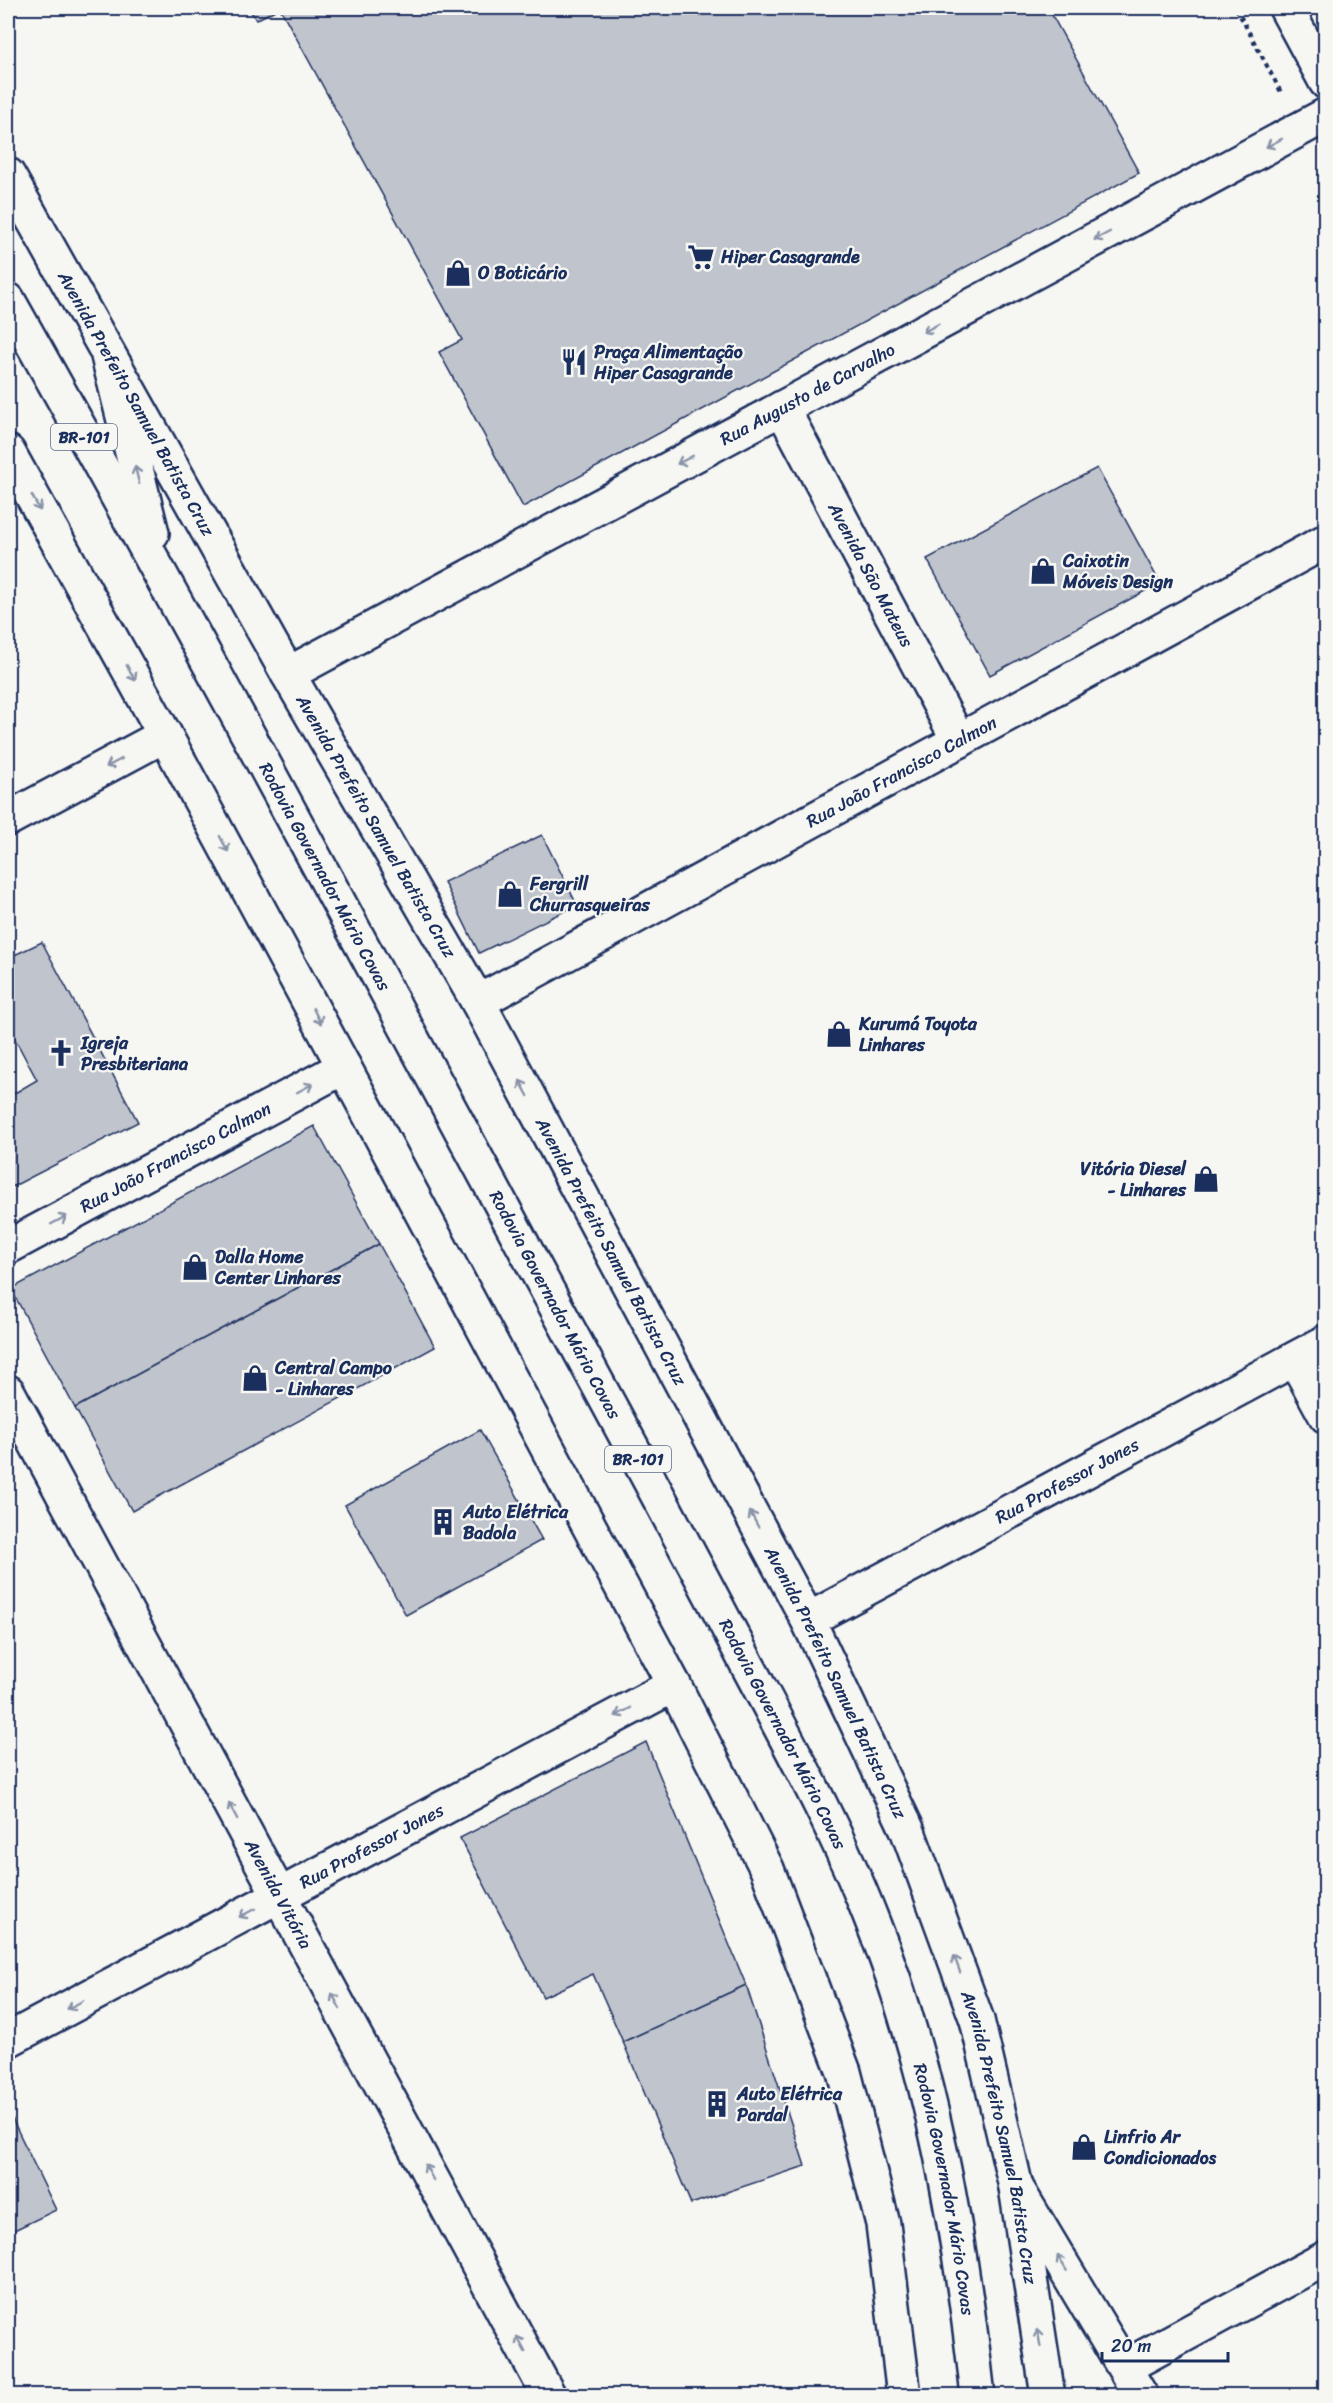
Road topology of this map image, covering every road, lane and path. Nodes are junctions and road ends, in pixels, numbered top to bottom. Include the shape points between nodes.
1 (1286, 8) edge
2 (1326, 82) edge
3 (1326, 115) edge
4 (8, 175) edge
5 (8, 300) edge
6 (108, 356) junction
7 (782, 408) junction
8 (8, 452) edge
9 (1326, 541) edge
10 (161, 573) junction
11 (288, 674) junction
12 (165, 735) junction
13 (959, 741) junction
14 (8, 819) edge
15 (478, 1002) junction
16 (344, 1067) junction
17 (8, 1247) edge
18 (1326, 1342) edge
19 (1295, 1359) junction
20 (8, 1392) edge
21 (1326, 1416) edge
22 (808, 1620) junction
23 (674, 1685) junction
24 (279, 1896) junction
25 (8, 2040) edge
26 (1016, 2187) junction
27 (1326, 2258) edge
28 (1125, 2367) junction
29 (549, 2396) edge
30 (904, 2396) edge
31 (978, 2396) edge
32 (1048, 2396) edge
33 (1141, 2396) edge

1 - 2 main road
3 -> 7 main road, Rua Augusto de Carvalho
4 - 6 main road, Avenida Prefeito Samuel Batista Cruz
5 - 10 main road, Rodovia Governador Mário Covas / BR-101
10 -> 6 main road
6 - 11 main road, Avenida Prefeito Samuel Batista Cruz
7 -> 11 main road, Rua Augusto de Carvalho
7 - 13 main road, Avenida São Mateus
8 -> 12 main road
9 - 13 main road, Rua João Francisco Calmon
10 - 31 main road, Rodovia Governador Mário Covas / BR-101 via 728,1626 872,1919 903,2008 932,2112 966,2288
11 - 15 main road, Avenida Prefeito Samuel Batista Cruz
12 -> 14 main road
12 -> 16 main road
13 - 15 main road, Rua João Francisco Calmon
22 -> 15 main road, Avenida Prefeito Samuel Batista Cruz
17 -> 16 main road, Rua João Francisco Calmon
16 - 23 main road
18 - 19 main road, Rua Professor Jones
19 - 21 main road
19 - 22 main road, Rua Professor Jones
24 -> 20 main road, Avenida Vitória
26 -> 22 main road, Avenida Prefeito Samuel Batista Cruz via 973,2008 907,1828
23 -> 24 main road, Rua Professor Jones
23 - 30 main road via 767,1869 843,2072 883,2224
24 -> 25 main road, Rua Professor Jones
29 -> 24 main road, Avenida Vitória
28 -> 26 main road
32 -> 26 main road, Avenida Prefeito Samuel Batista Cruz
27 - 28 main road
28 - 33 main road

